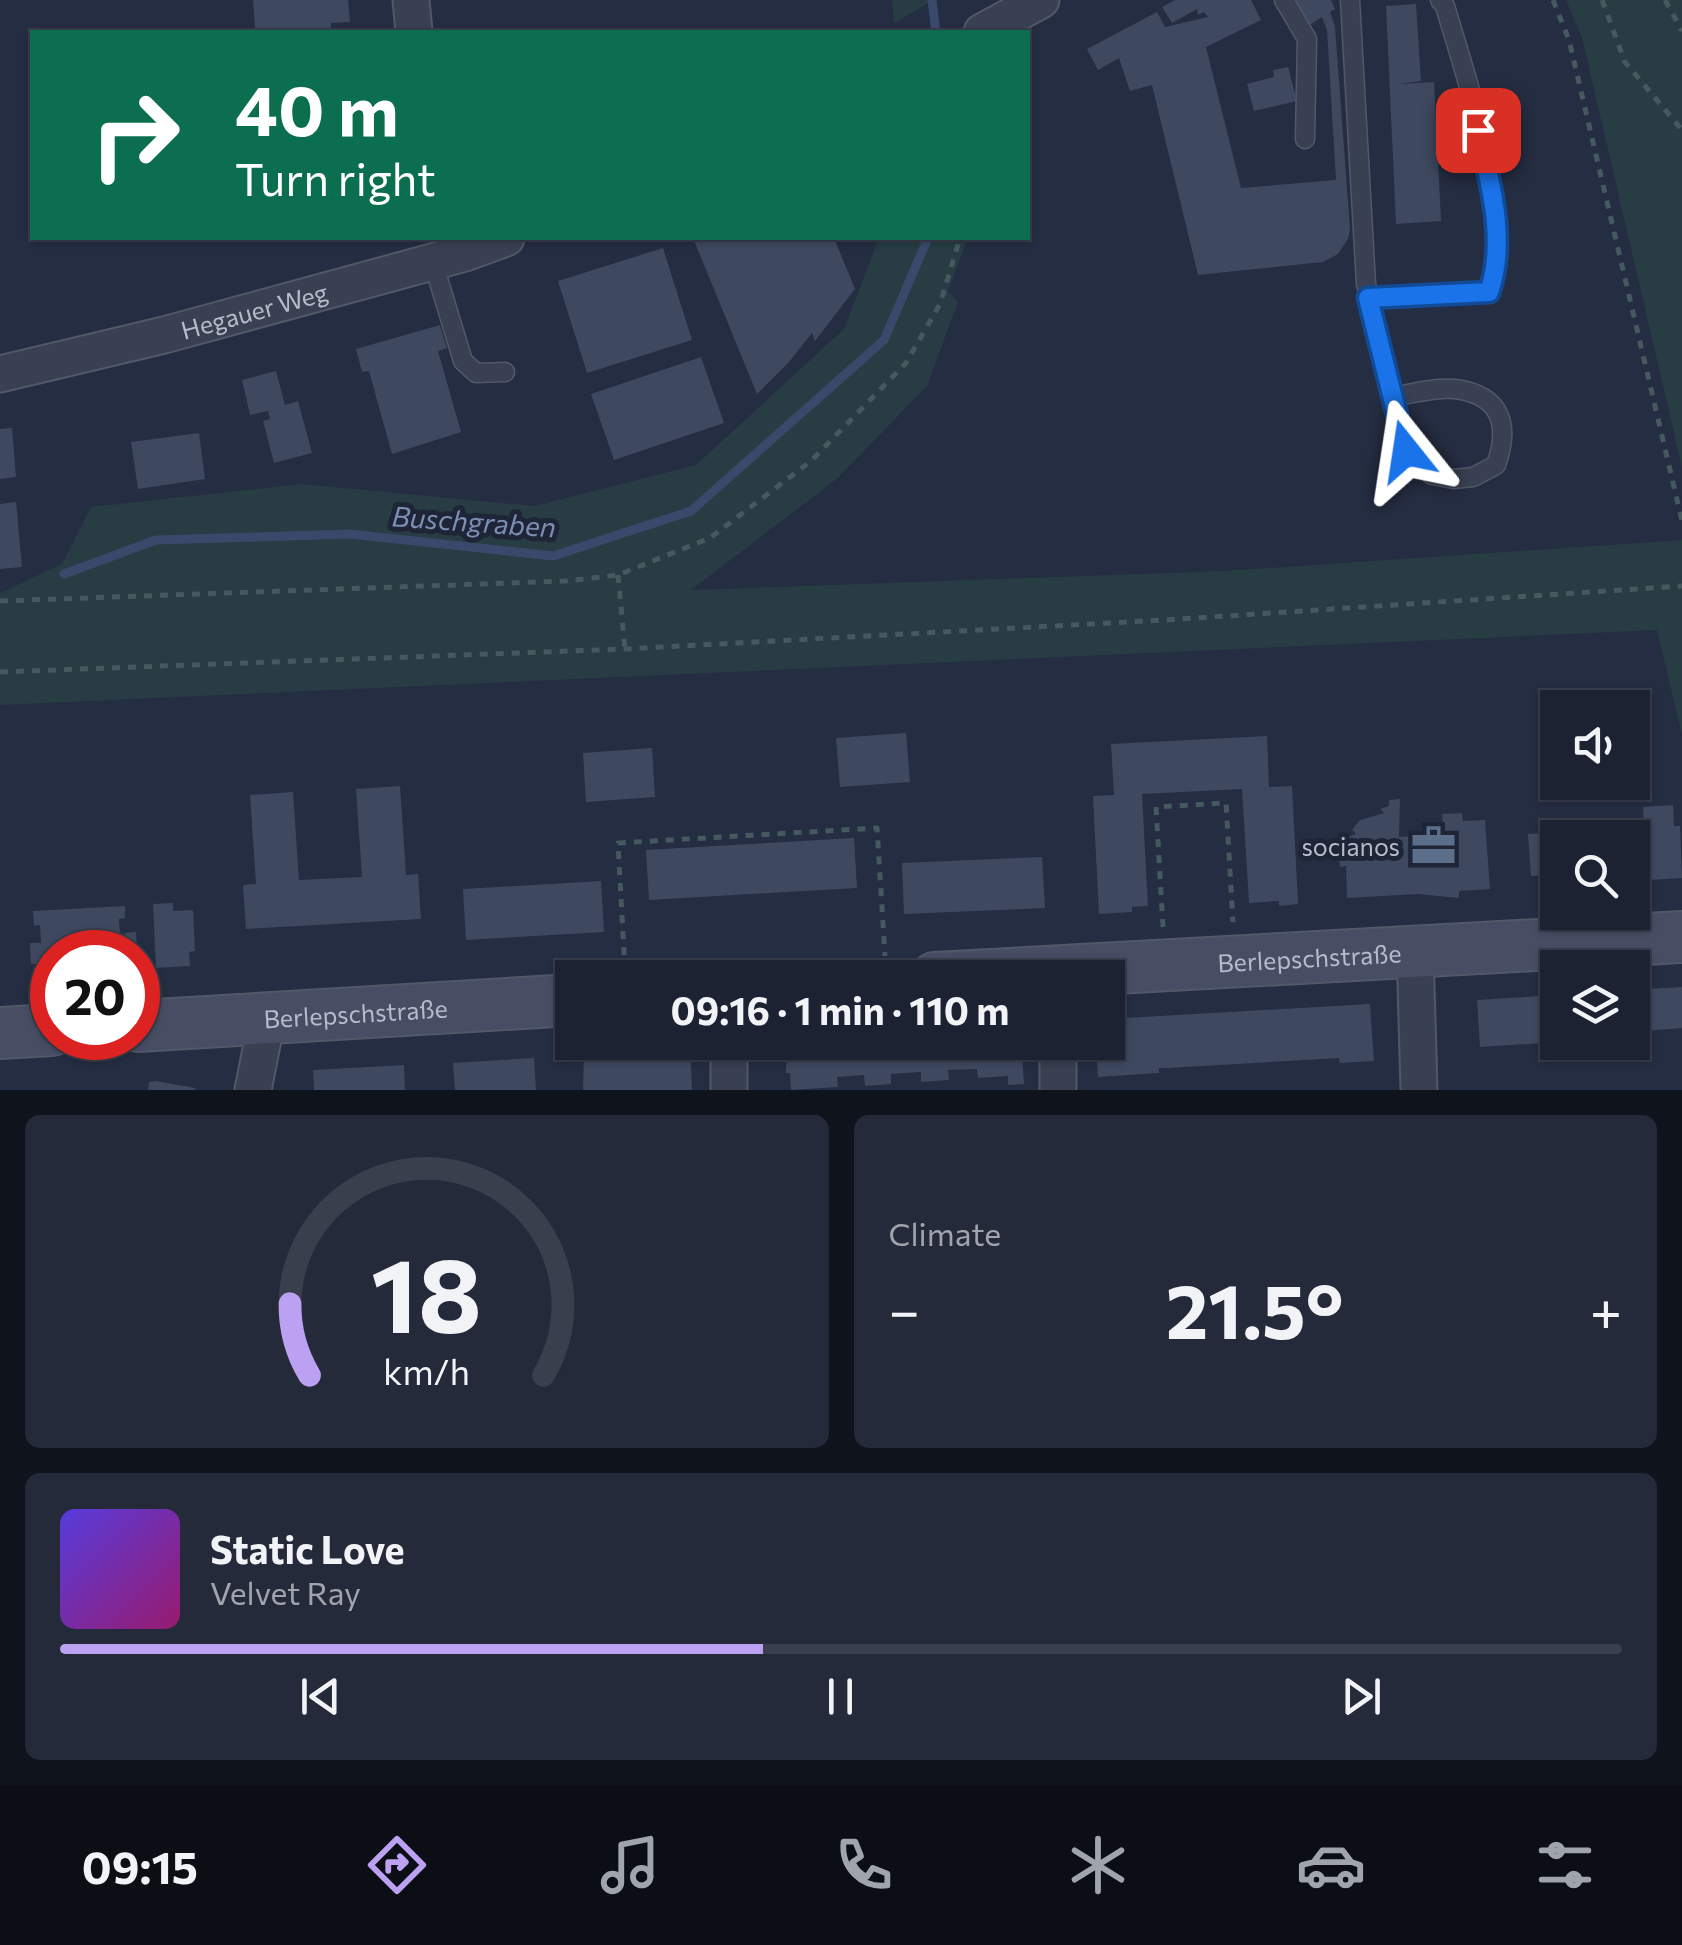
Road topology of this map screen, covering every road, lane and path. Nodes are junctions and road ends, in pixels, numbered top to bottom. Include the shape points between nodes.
1 (411, 0) edge
2 (1041, 0) edge
3 (1284, 0) edge
4 (1350, 0) edge
5 (1440, 0) edge
6 (1554, 0) edge
7 (1602, 0) edge
8 (1664, 0) edge
9 (414, 30) edge
10 (986, 30) edge
11 (1682, 30) edge
12 (1682, 130) edge
13 (1305, 139) dead end
14 (498, 240) edge
15 (959, 240) edge
16 (453, 251) edge
17 (1368, 298) junction
18 (506, 372) dead end
19 (0, 374) edge
20 (1391, 397) junction
21 (1682, 521) edge
22 (618, 574) junction
23 (1682, 586) edge
24 (0, 602) edge
25 (625, 649) junction
26 (0, 672) edge
27 (1234, 936) dead end
28 (1682, 936) edge
29 (1164, 940) dead end
30 (1415, 949) junction
31 (885, 956) dead end
32 (625, 960) edge
33 (1125, 969) edge
34 (555, 1001) edge
35 (267, 1018) junction
36 (160, 1025) edge
37 (30, 1031) edge
38 (0, 1033) edge
39 (729, 1060) edge
40 (1058, 1060) edge
41 (253, 1090) edge
42 (730, 1090) edge
43 (1058, 1090) edge
44 (1419, 1090) edge

1 - 9 street
2 - 10 street
3 - 13 lane via 1307,39
4 - 17 lane
5 - 17 lane via 1495,205 1495,275 1489,292
6 - 21 path via 1569,40
7 - 12 path via 1625,62
8 - 11 path
14 - 16 street, Hegauer Weg
15 - 22 path via 940,304 906,363 811,461 710,538
16 - 18 lane via 462,361 476,373
16 - 19 street, Hegauer Weg via 164,335
17 - 20 lane
20 - 20 lane via 1406,451 1432,474 1473,477 1496,465 1504,423 1476,394 1452,388
22 - 24 path
22 - 25 path
23 - 25 path
25 - 26 path
27 - 29 path via 1226,803 1191,805 1156,808
28 - 30 street, Berlepschstraße
30 - 33 street, Berlepschstraße
30 - 44 street
31 - 32 path via 877,828 618,843
34 - 35 street, Berlepschstraße
35 - 36 street, Berlepschstraße
35 - 41 street
37 - 38 street
39 - 42 street
40 - 43 street

